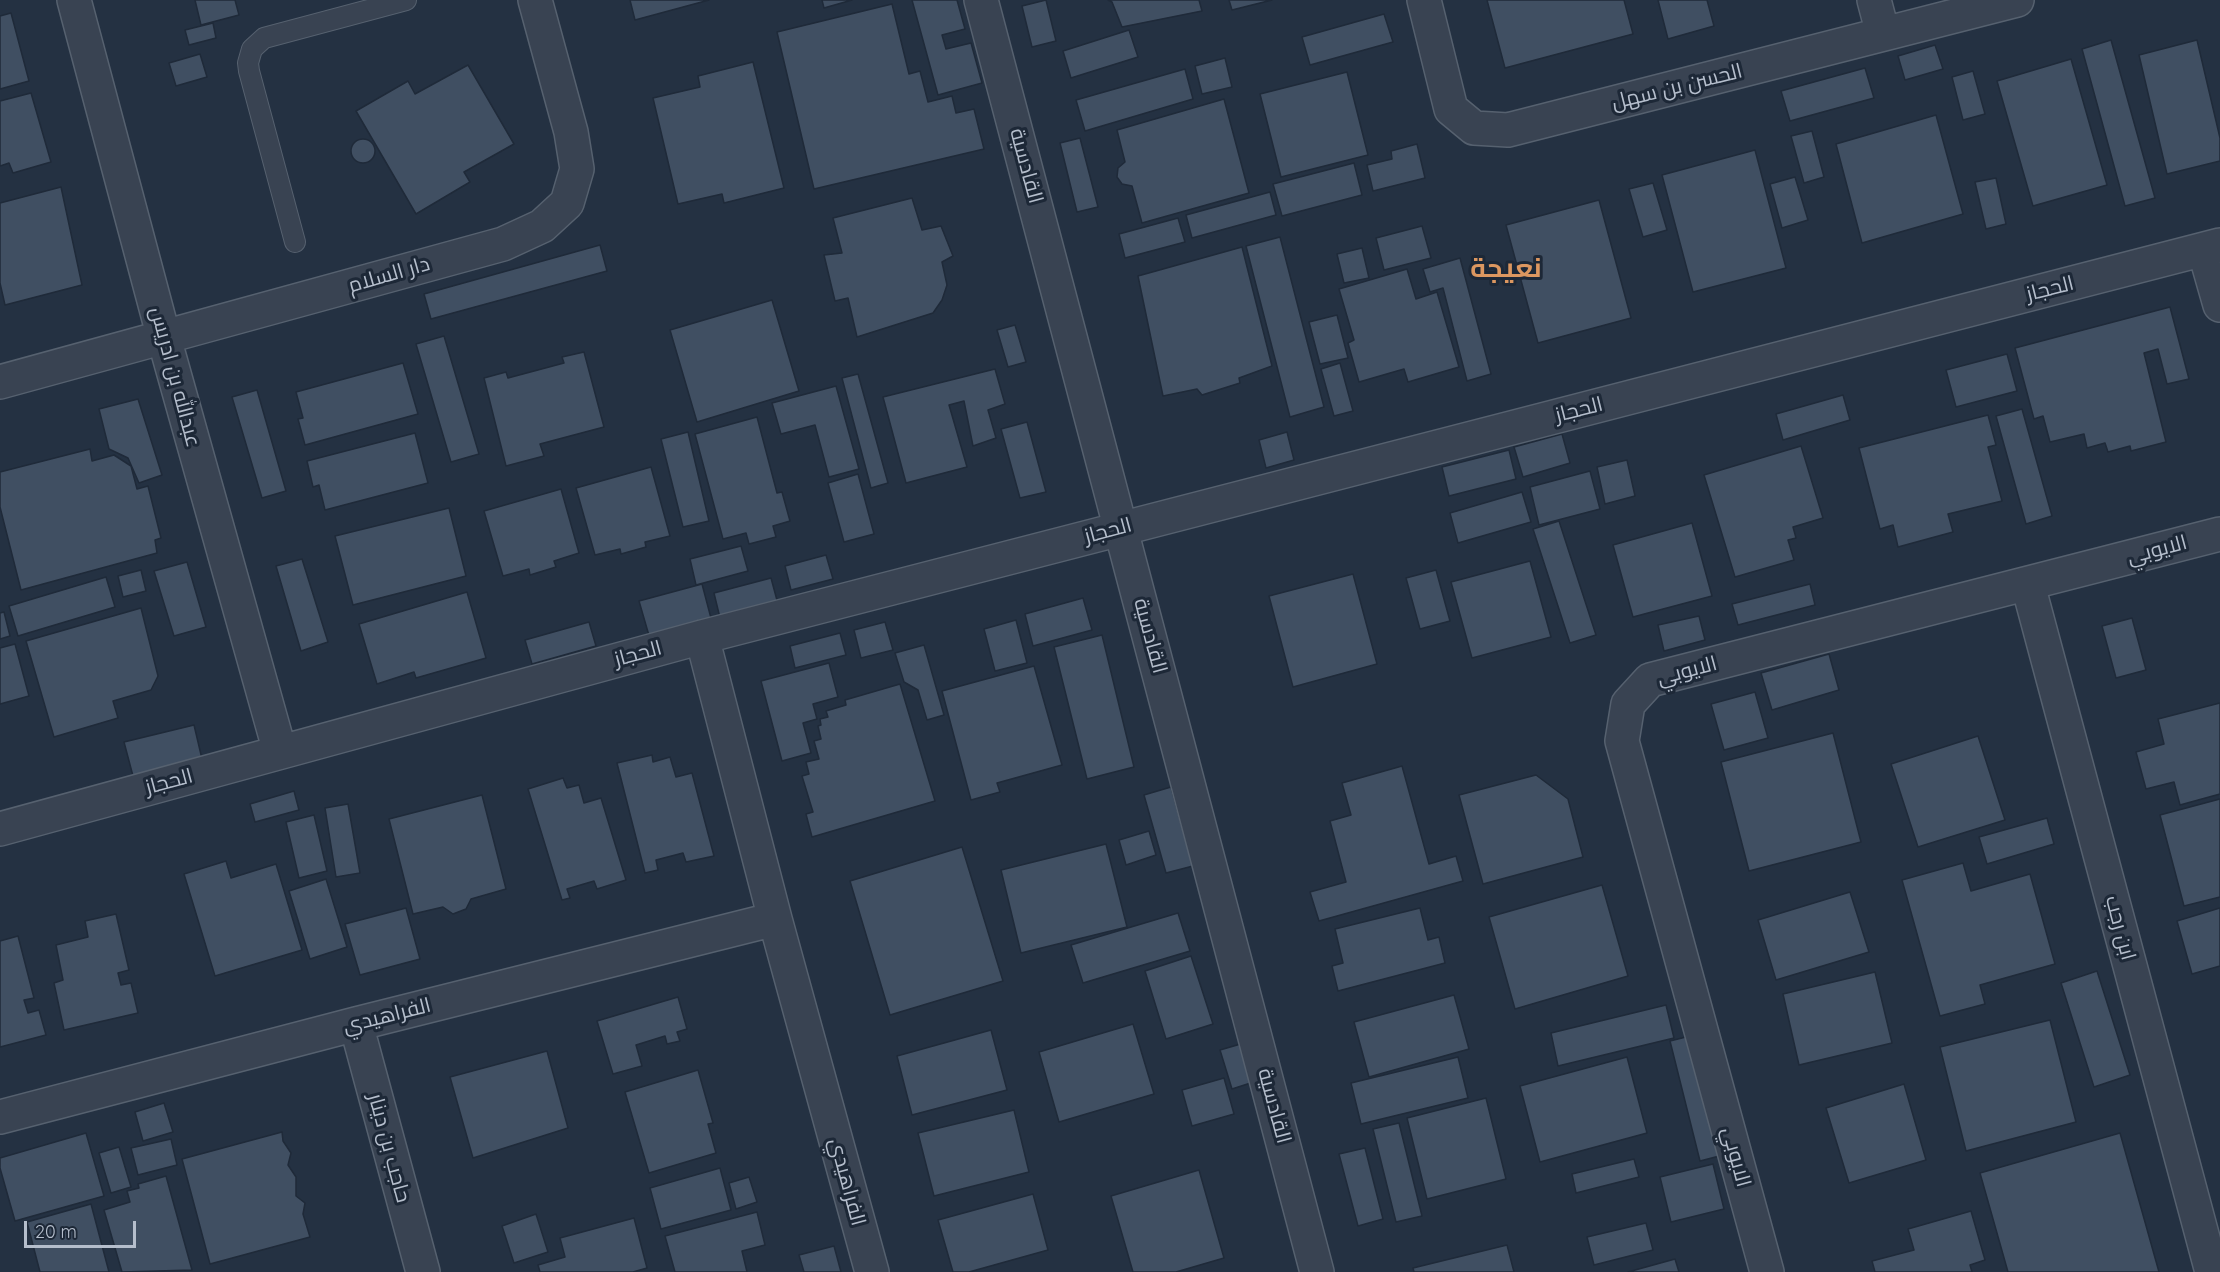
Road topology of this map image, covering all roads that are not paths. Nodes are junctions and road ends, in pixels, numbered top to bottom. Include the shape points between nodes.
1 (74, 0) edge
2 (406, 0) edge
3 (535, 0) edge
4 (981, 0) edge
5 (1424, 0) edge
6 (1874, 0) edge
7 (2017, 0) edge
8 (1883, 34) junction
9 (295, 242) dead end
10 (2212, 247) edge
11 (2220, 305) edge
12 (164, 338) junction
13 (0, 382) edge
14 (1121, 527) junction
15 (2220, 534) edge
16 (2028, 585) junction
17 (702, 637) junction
18 (280, 752) junction
19 (0, 829) edge
20 (775, 919) junction
21 (356, 1024) junction
22 (0, 1117) edge
23 (423, 1272) edge
24 (872, 1272) edge
25 (1317, 1272) edge
26 (1767, 1272) edge
27 (2212, 1272) edge

1 - 12 street, عبدالله بن ادريس
2 - 9 lane via 264,38 252,49 249,71
3 - 12 street, دار السلام via 571,132 577,169 567,203 542,226 503,244
4 - 14 street, القادسية
5 - 8 street, الحسن بن سهل via 1451,109 1474,128 1508,130
6 - 8 street
7 - 8 street, الحسن بن سهل
10 - 11 street
10 - 14 street, الحجاز
12 - 13 street, دار السلام
12 - 18 street, عبدالله بن ادريس
14 - 17 street, الحجاز
14 - 25 street, القادسية
15 - 16 street, الايوبي
16 - 26 street, الايوبي via 1650,680 1628,704 1622,741
16 - 27 street, ابن رجب
17 - 18 street, الحجاز
17 - 20 street, الفراهيدي
18 - 19 street, الحجاز
20 - 21 street, الفراهيدي
20 - 24 street, الفراهيدي
21 - 22 street, الفراهيدي
21 - 23 street, حاجب بن دينار

